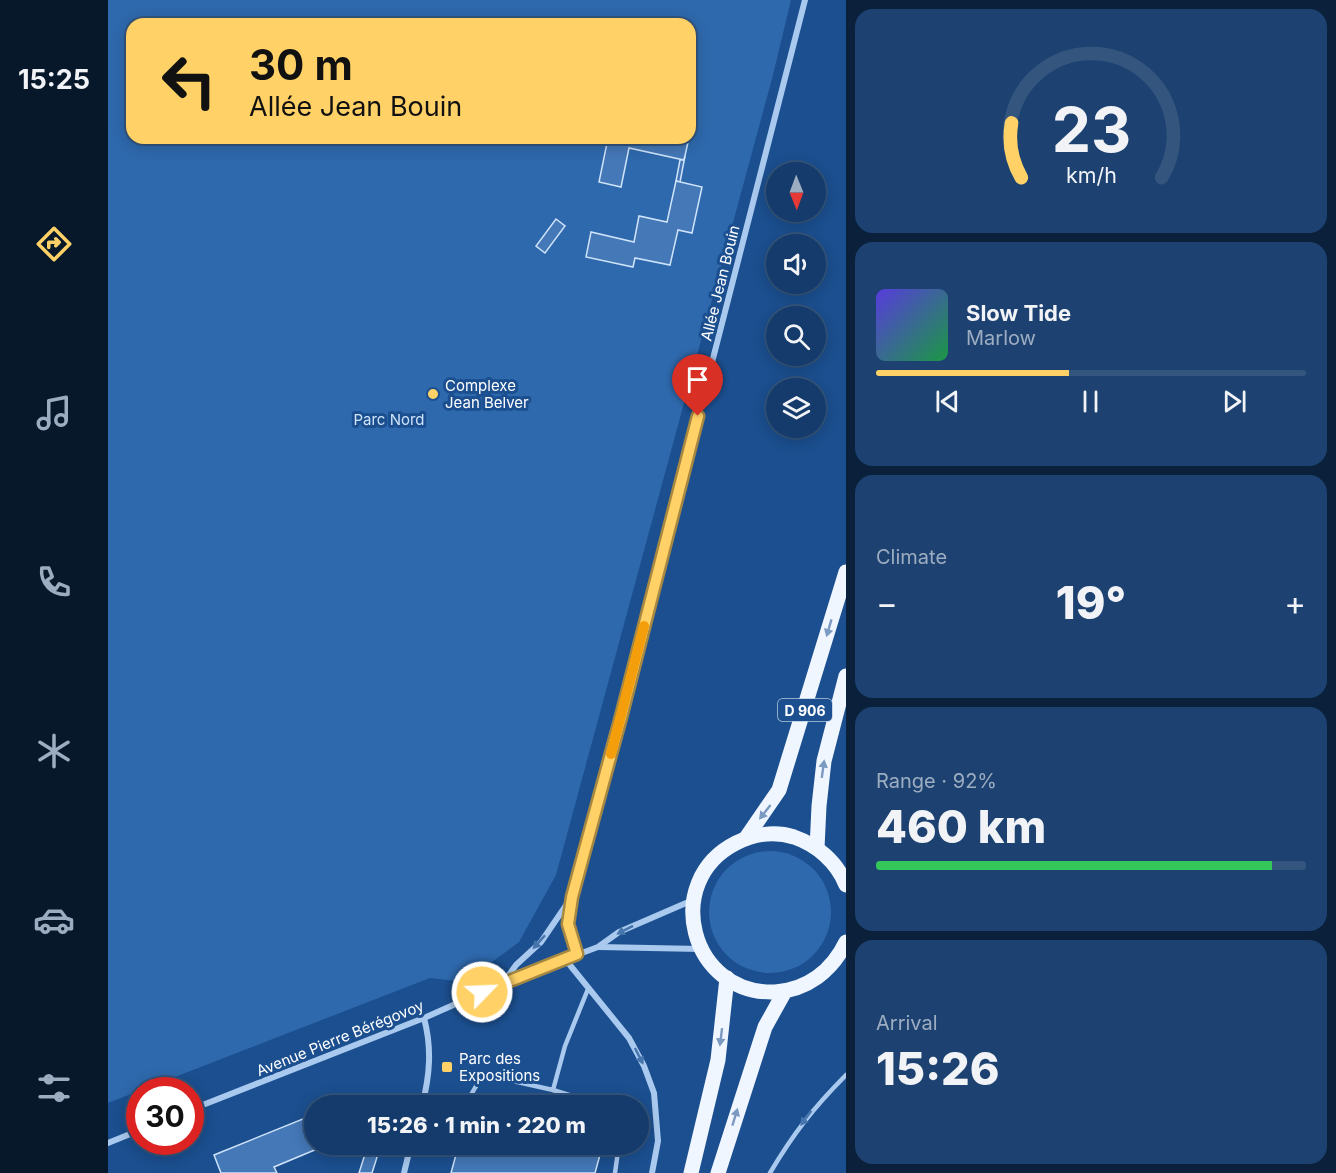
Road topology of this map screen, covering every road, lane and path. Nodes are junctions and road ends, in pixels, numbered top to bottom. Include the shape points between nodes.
1 (805, 0) edge
2 (846, 572) edge
3 (846, 676) edge
4 (746, 838) junction
5 (817, 848) junction
6 (846, 885) edge
7 (572, 897) junction
8 (693, 900) junction
9 (846, 942) edge
10 (598, 947) junction
11 (701, 950) junction
12 (577, 954) junction
13 (565, 959) junction
14 (727, 978) junction
15 (502, 984) junction
16 (588, 989) junction
17 (784, 991) junction
18 (424, 1018) junction
19 (846, 1076) edge
20 (553, 1090) junction
21 (424, 1095) edge
22 (471, 1095) edge
23 (569, 1095) edge
24 (204, 1104) edge
25 (126, 1136) edge
26 (108, 1143) edge
27 (408, 1155) edge
28 (617, 1155) edge
29 (404, 1173) edge
30 (615, 1173) edge
31 (652, 1173) edge
32 (691, 1173) edge
33 (718, 1173) edge
34 (770, 1173) edge

1 - 7 street, Allée Jean Bouin
2 -> 4 main road, D 906 via 779,790
5 -> 3 main road, D 906 via 824,761
4 - 5 main road via 775,834 797,838
4 - 8 main road via 711,862 699,880
5 - 6 main road
7 - 12 street, Allée Jean Bouin via 568,924
7 -> 15 street via 541,942
8 -> 10 street, Avenue Pierre Bérégovoy via 619,932
8 - 11 main road via 692,917
9 - 17 main road via 820,975
10 - 11 street, Avenue Pierre Bérégovoy
10 - 12 street, Avenue Pierre Bérégovoy
11 - 14 main road
12 - 13 street, Avenue Pierre Bérégovoy
13 - 15 street, Avenue Pierre Bérégovoy
13 - 16 street
14 - 17 main road via 745,988
14 -> 32 main road via 718,1060
15 - 18 street, Avenue Pierre Bérégovoy
16 - 20 lane
16 -> 31 street via 629,1038 654,1094 658,1141
33 -> 17 main road via 765,1027
18 - 21 street via 430,1041
18 - 24 street, Avenue Pierre Bérégovoy
19 -> 34 lane via 815,1106
20 - 22 lane via 490,1076 483,1078
20 - 23 lane
25 - 26 street
27 - 29 street
28 - 30 lane

